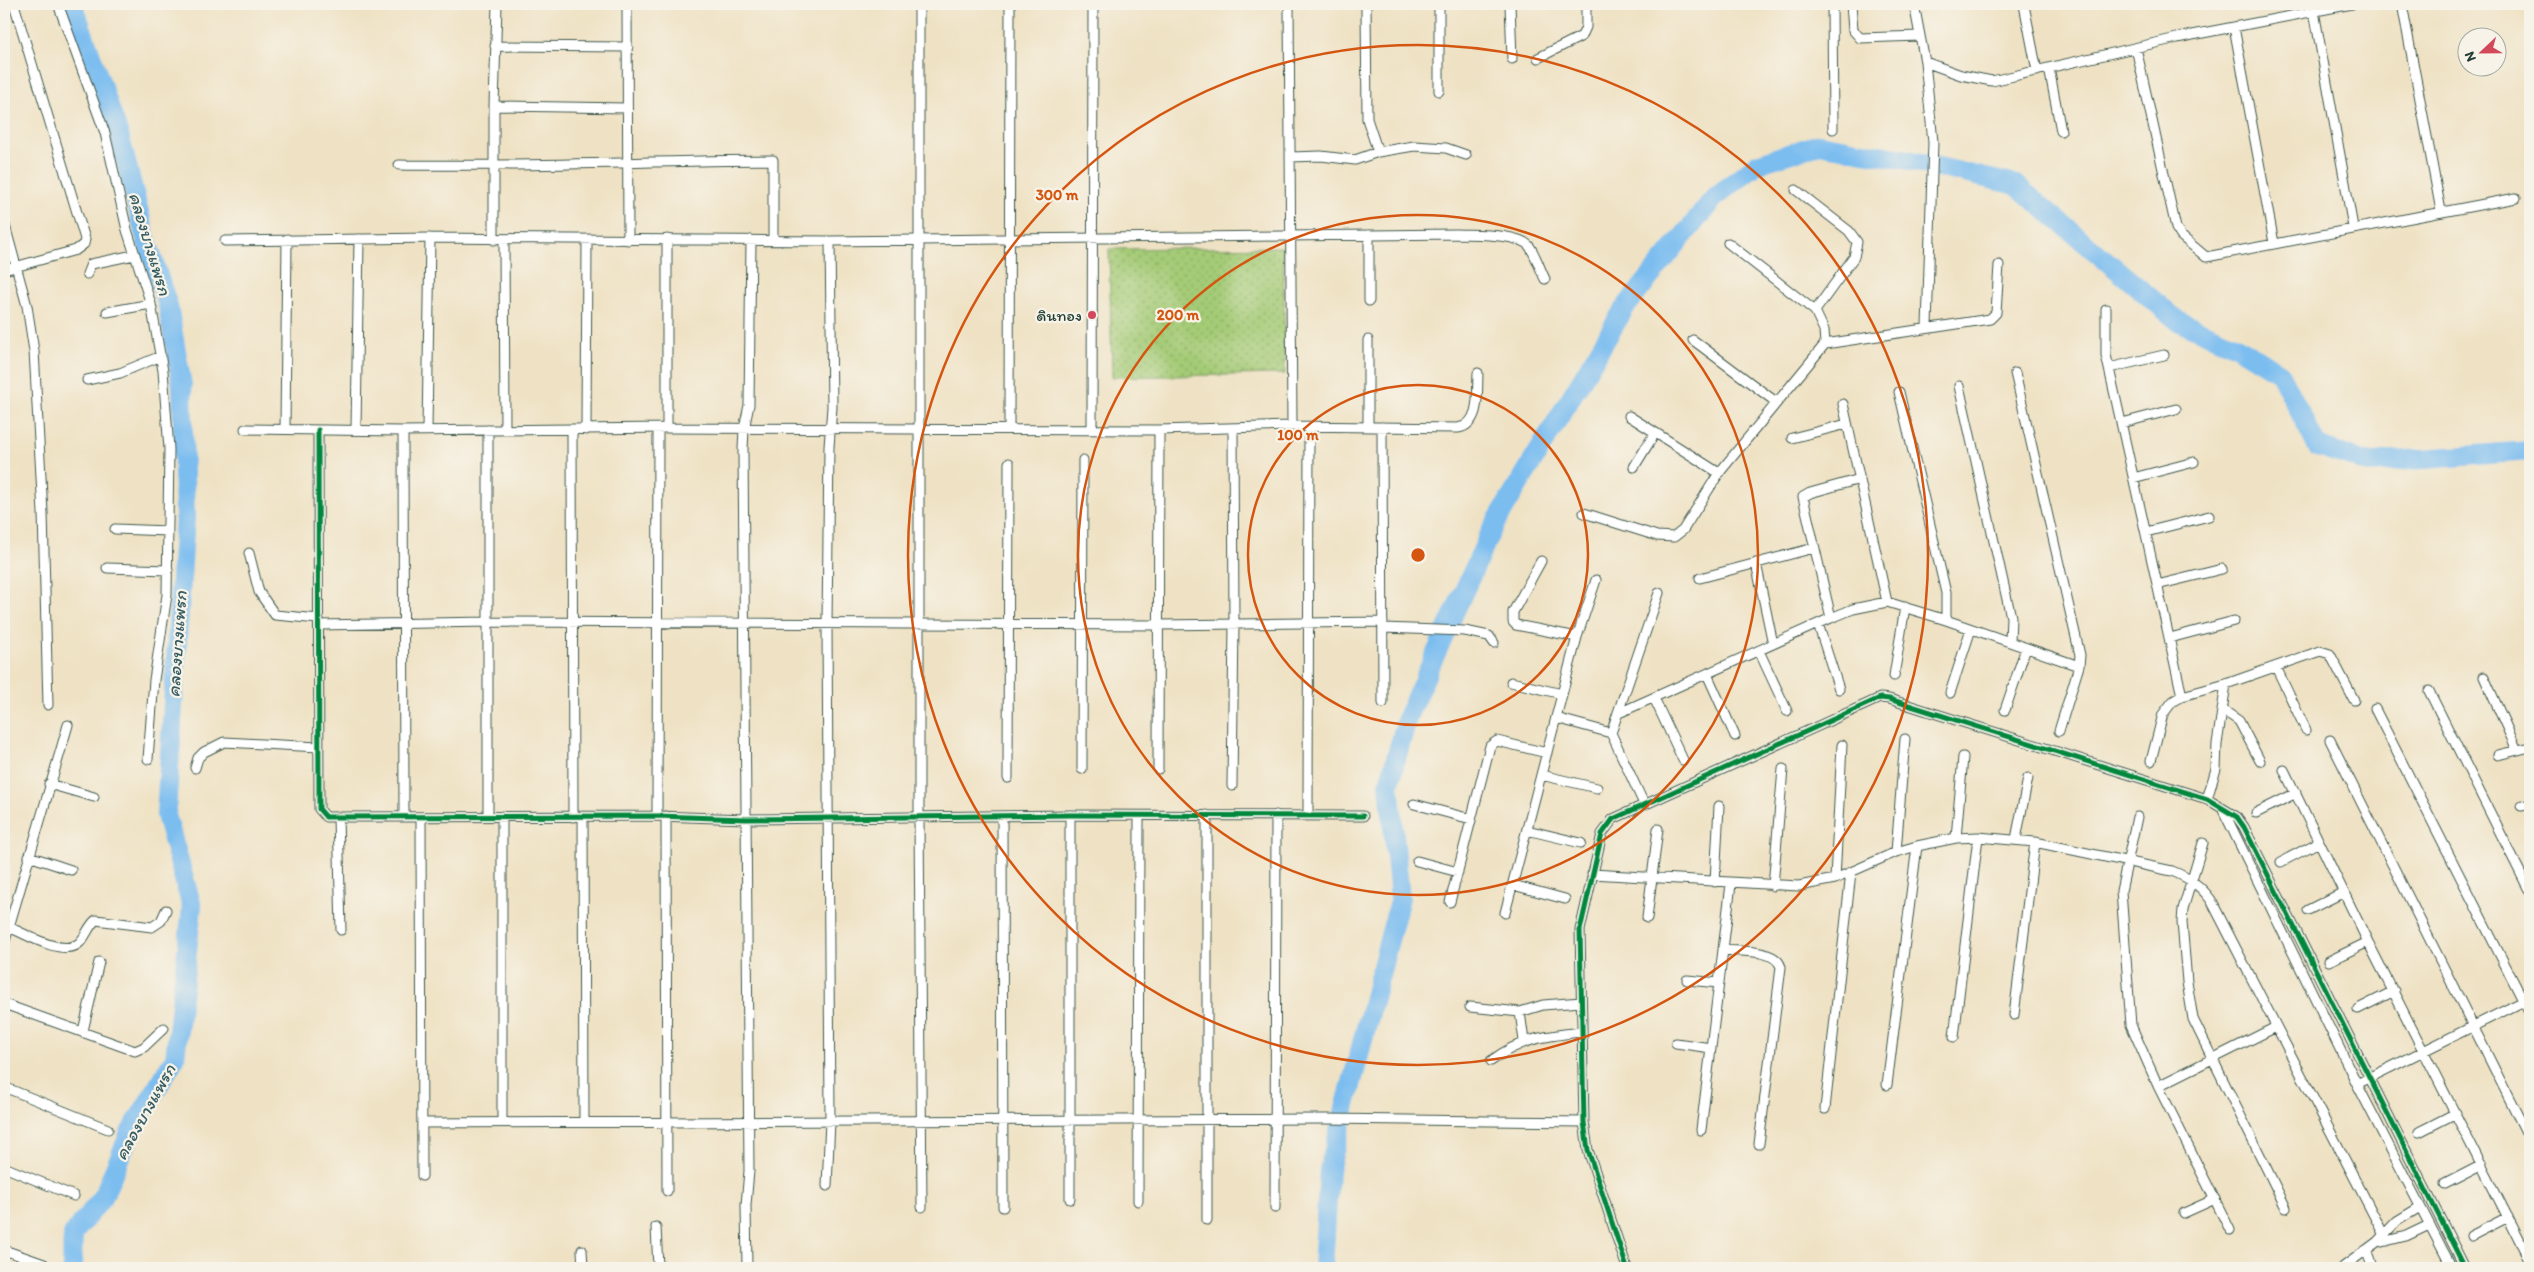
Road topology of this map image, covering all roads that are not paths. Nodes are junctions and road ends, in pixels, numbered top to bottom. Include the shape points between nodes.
1 (14, 4) edge
2 (58, 4) edge
3 (497, 4) edge
4 (627, 4) edge
5 (919, 4) edge
6 (1010, 4) edge
7 (1093, 4) edge
8 (1289, 4) edge
9 (1366, 4) edge
10 (1439, 4) edge
11 (1510, 4) edge
12 (1586, 4) edge
13 (1832, 4) edge
14 (1850, 4) edge
15 (1914, 4) edge
16 (2024, 4) edge
17 (2352, 4) edge
18 (2402, 4) edge
19 (2314, 11) junction
20 (2234, 27) junction
21 (1920, 36) junction
22 (495, 46) junction
23 (628, 47) junction
24 (2136, 48) junction
25 (1538, 58) dead end
26 (1512, 59) dead end
27 (1925, 62) junction
28 (2049, 68) junction
29 (2038, 70) junction
30 (1439, 91) dead end
31 (494, 106) junction
32 (627, 108) junction
33 (1833, 129) dead end
34 (2060, 131) dead end
35 (1378, 152) junction
36 (1466, 155) dead end
37 (1290, 157) junction
38 (628, 162) junction
39 (399, 165) dead end
40 (493, 167) junction
41 (1796, 190) dead end
42 (2516, 198) dead end
43 (2441, 211) junction
44 (4, 222) edge
45 (2353, 227) junction
46 (1369, 235) junction
47 (1290, 236) junction
48 (430, 238) junction
49 (1093, 238) junction
50 (287, 239) junction
51 (359, 239) junction
52 (667, 239) junction
53 (1009, 239) junction
54 (494, 240) junction
55 (504, 240) junction
56 (587, 240) junction
57 (628, 240) junction
58 (751, 240) junction
59 (773, 240) junction
60 (921, 240) junction
61 (225, 241) dead end
62 (830, 241) junction
63 (1728, 243) dead end
64 (2274, 243) junction
65 (134, 255) junction
66 (2000, 265) dead end
67 (17, 266) junction
68 (4, 270) edge
69 (87, 274) dead end
70 (1545, 279) dead end
71 (1369, 301) dead end
72 (151, 304) junction
73 (2106, 309) dead end
74 (1815, 311) junction
75 (107, 312) dead end
76 (1927, 328) junction
77 (1368, 340) dead end
78 (1693, 340) dead end
79 (1825, 344) junction
80 (2164, 355) dead end
81 (161, 356) junction
82 (2109, 368) junction
83 (1478, 373) dead end
84 (2014, 373) dead end
85 (88, 380) dead end
86 (1959, 386) dead end
87 (1899, 392) dead end
88 (1776, 402) junction
89 (1843, 404) dead end
90 (2176, 409) dead end
91 (1629, 416) dead end
92 (2122, 423) junction
93 (1847, 424) junction
94 (1292, 426) junction
95 (1309, 427) junction
96 (1368, 427) junction
97 (1382, 427) junction
98 (245, 429) dead end
99 (285, 429) junction
100 (505, 429) junction
101 (663, 429) junction
102 (744, 429) junction
103 (831, 429) junction
104 (1009, 429) junction
105 (1233, 429) junction
106 (318, 430) junction
107 (356, 430) junction
108 (427, 430) junction
109 (488, 430) junction
110 (572, 430) junction
111 (586, 430) junction
112 (920, 430) junction
113 (1092, 430) junction
114 (1159, 430) junction
115 (403, 431) junction
116 (1655, 433) junction
117 (1792, 438) dead end
118 (1083, 460) dead end
119 (2194, 462) dead end
120 (1009, 463) dead end
121 (1634, 467) dead end
122 (1719, 473) junction
123 (2134, 478) junction
124 (1860, 479) junction
125 (1584, 513) dead end
126 (2209, 516) dead end
127 (115, 529) dead end
128 (168, 531) junction
129 (2146, 532) junction
130 (1814, 548) junction
131 (249, 553) dead end
132 (1540, 561) dead end
133 (1756, 564) junction
134 (107, 568) dead end
135 (2222, 569) dead end
136 (168, 570) junction
137 (1700, 578) dead end
138 (1596, 580) dead end
139 (2157, 585) junction
140 (1659, 593) dead end
141 (1887, 602) junction
142 (1905, 607) junction
143 (1831, 618) junction
144 (1946, 620) junction
145 (2234, 621) dead end
146 (319, 622) junction
147 (488, 622) junction
148 (1310, 622) junction
149 (572, 623) junction
150 (743, 624) junction
151 (919, 624) junction
152 (1009, 624) junction
153 (1084, 624) junction
154 (1234, 624) junction
155 (1818, 624) junction
156 (403, 625) junction
157 (658, 625) junction
158 (827, 625) junction
159 (1158, 625) junction
160 (1383, 625) junction
161 (1972, 629) junction
162 (1577, 637) junction
163 (2170, 638) junction
164 (2010, 642) junction
165 (1494, 643) dead end
166 (1773, 644) junction
167 (2026, 648) junction
168 (1759, 651) junction
169 (2079, 666) junction
170 (2276, 667) junction
171 (1707, 674) junction
172 (1894, 676) dead end
173 (2484, 677) dead end
174 (1511, 682) dead end
175 (2226, 684) junction
176 (1840, 689) dead end
177 (2429, 691) dead end
178 (1950, 692) dead end
179 (1562, 694) junction
180 (2182, 696) junction
181 (1654, 698) junction
182 (2354, 700) dead end
183 (1383, 703) dead end
184 (48, 705) dead end
185 (2375, 709) dead end
186 (2005, 710) dead end
187 (2223, 710) junction
188 (1787, 711) dead end
189 (1619, 713) junction
190 (1556, 718) junction
191 (68, 725) dead end
192 (2306, 730) dead end
193 (2059, 731) dead end
194 (1611, 733) junction
195 (1735, 736) dead end
196 (1904, 739) dead end
197 (2330, 740) dead end
198 (1842, 745) dead end
199 (319, 747) junction
200 (2530, 747) edge
201 (2517, 750) junction
202 (1547, 753) junction
203 (2498, 755) dead end
204 (1963, 757) dead end
205 (148, 759) dead end
206 (1683, 760) dead end
207 (2150, 761) dead end
208 (2260, 761) dead end
209 (195, 768) dead end
210 (1082, 769) dead end
211 (1158, 769) dead end
212 (1783, 769) dead end
213 (2284, 770) dead end
214 (1541, 775) junction
215 (1008, 778) dead end
216 (2028, 778) dead end
217 (49, 784) junction
218 (1232, 786) dead end
219 (1597, 788) dead end
220 (2296, 793) junction
221 (94, 797) dead end
222 (2207, 799) junction
223 (1414, 804) dead end
224 (1644, 804) junction
225 (1719, 806) dead end
226 (2222, 810) junction
227 (2256, 813) dead end
228 (1276, 814) junction
229 (1308, 814) junction
230 (488, 815) junction
231 (502, 816) junction
232 (662, 816) junction
233 (1002, 816) junction
234 (1070, 816) junction
235 (1139, 816) junction
236 (1208, 816) junction
237 (1363, 816) dead end
238 (338, 817) junction
239 (404, 817) junction
240 (421, 817) junction
241 (572, 817) junction
242 (583, 817) junction
243 (919, 817) junction
244 (2137, 817) dead end
245 (830, 818) junction
246 (746, 819) junction
247 (1471, 819) junction
248 (1658, 829) dead end
249 (1527, 830) junction
250 (1978, 837) junction
251 (1956, 838) junction
252 (2016, 839) junction
253 (2035, 842) junction
254 (2319, 842) junction
255 (1582, 843) dead end
256 (2203, 843) dead end
257 (1916, 846) junction
258 (1896, 852) junction
259 (29, 856) junction
260 (1416, 861) dead end
261 (2126, 861) junction
262 (2280, 862) dead end
263 (71, 870) dead end
264 (1458, 872) junction
265 (1852, 872) junction
266 (1592, 874) junction
267 (2526, 874) edge
268 (1652, 879) junction
269 (1835, 879) junction
270 (2192, 880) junction
271 (1715, 882) junction
272 (1513, 884) junction
273 (1731, 884) junction
274 (1773, 886) junction
275 (2344, 892) junction
276 (2530, 892) edge
277 (1565, 899) dead end
278 (1450, 902) dead end
279 (166, 910) dead end
280 (2308, 910) dead end
281 (1506, 913) dead end
282 (1647, 918) dead end
283 (9, 927) junction
284 (341, 930) dead end
285 (2368, 942) junction
286 (4, 944) edge
287 (1723, 950) junction
288 (2329, 961) dead end
289 (99, 962) dead end
290 (1687, 980) dead end
291 (1719, 983) junction
292 (2394, 991) junction
293 (2527, 1000) edge
294 (1581, 1002) junction
295 (4, 1004) edge
296 (1470, 1008) dead end
297 (2358, 1009) dead end
298 (1520, 1012) junction
299 (2530, 1014) edge
300 (2014, 1015) dead end
301 (2276, 1027) junction
302 (2473, 1027) junction
303 (164, 1028) dead end
304 (83, 1031) junction
305 (1582, 1032) junction
306 (1954, 1037) dead end
307 (1524, 1041) junction
308 (1676, 1043) dead end
309 (1711, 1048) junction
310 (2424, 1051) junction
311 (2211, 1058) junction
312 (1491, 1061) dead end
313 (2370, 1078) junction
314 (2357, 1084) junction
315 (1887, 1085) dead end
316 (2158, 1086) junction
317 (4, 1088) edge
318 (1825, 1109) dead end
319 (2456, 1113) junction
320 (1004, 1120) junction
321 (1139, 1120) junction
322 (748, 1121) junction
323 (830, 1121) junction
324 (921, 1121) junction
325 (1070, 1121) junction
326 (1208, 1121) junction
327 (1274, 1121) junction
328 (502, 1122) junction
329 (584, 1122) junction
330 (667, 1122) junction
331 (1584, 1122) junction
332 (422, 1123) junction
333 (108, 1129) dead end
334 (1701, 1130) dead end
335 (2419, 1132) dead end
336 (2530, 1140) edge
337 (1759, 1144) dead end
338 (2482, 1166) junction
339 (4, 1167) edge
340 (422, 1176) dead end
341 (2445, 1184) dead end
342 (827, 1186) dead end
343 (667, 1191) dead end
344 (74, 1196) dead end
345 (1070, 1199) dead end
346 (2215, 1199) junction
347 (1138, 1201) dead end
348 (922, 1207) dead end
349 (1003, 1207) dead end
350 (2420, 1207) junction
351 (1275, 1208) dead end
352 (2286, 1208) dead end
353 (2436, 1212) junction
354 (2184, 1213) dead end
355 (2508, 1217) junction
356 (1207, 1220) dead end
357 (2428, 1221) junction
358 (656, 1227) dead end
359 (2230, 1230) dead end
360 (2471, 1236) dead end
361 (2385, 1238) junction
362 (582, 1250) dead end
363 (2366, 1250) junction
364 (4, 1251) edge
365 (2530, 1262) edge
366 (44, 1264) dead end
367 (583, 1268) edge
368 (658, 1268) edge
369 (747, 1268) edge
370 (1627, 1268) edge
371 (2342, 1268) edge
372 (2373, 1268) edge
373 (2452, 1268) edge
374 (2465, 1268) edge

1 - 67 street via 85,239 76,250
2 - 65 street via 105,133
3 - 22 street
4 - 23 street
5 - 60 street
6 - 53 street
7 - 49 street
8 - 37 street
9 - 35 street via 1367,119
10 - 30 street
11 - 26 street
12 - 25 street via 1586,27 1582,36
13 - 33 street
14 - 21 street via 1853,30 1860,38
15 - 21 street
16 - 29 street
17 - 19 street
18 - 43 street
19 - 20 street
19 - 45 street
20 - 24 street
20 - 64 street
21 - 27 street
22 - 23 street
22 - 31 street
23 - 32 street
24 - 28 street
24 - 64 street via 2173,218 2181,236 2206,257
27 - 29 street via 1961,75 1992,81
27 - 76 street via 1933,142
28 - 29 street
28 - 34 street
31 - 32 street
31 - 40 street
32 - 38 street
35 - 36 street via 1414,146 1446,148
35 - 37 street via 1355,160
37 - 47 street
38 - 40 street
38 - 57 street
38 - 59 street via 773,160
39 - 40 street
40 - 54 street
41 - 74 street via 1849,231 1857,242 1854,257
42 - 43 street
43 - 45 street
44 - 67 street
45 - 64 street
46 - 47 street
46 - 70 street via 1457,234 1513,238 1529,245
46 - 71 street
47 - 49 street
47 - 94 street
48 - 51 street
48 - 54 street
48 - 108 street
49 - 53 street
49 - 113 street
50 - 51 street
50 - 61 street
50 - 99 street
51 - 107 street
52 - 57 street
52 - 58 street
52 - 101 street
53 - 60 street
53 - 104 street
54 - 55 street
55 - 56 street
55 - 100 street
56 - 57 street
56 - 111 street
58 - 59 street
58 - 102 street via 749,405
59 - 62 street
60 - 62 street
60 - 112 street
62 - 103 street
63 - 74 street
65 - 69 street via 98,261 91,264
65 - 72 street
66 - 76 street via 1994,317 1986,321
67 - 68 street
67 - 184 street via 34,351 39,421
72 - 75 street
72 - 81 street
73 - 82 street via 2105,347
74 - 79 street via 1824,330
76 - 79 street
77 - 96 street
78 - 88 street
79 - 88 street
80 - 82 street
81 - 85 street via 120,373
81 - 128 street via 169,449
82 - 92 street
83 - 97 street via 1474,416 1462,428
84 - 169 street via 2080,655
86 - 164 street via 2011,618
87 - 144 street via 1946,593
88 - 122 street
89 - 93 street
90 - 92 street
91 - 116 street
92 - 123 street
93 - 117 street
93 - 124 street
94 - 95 street
94 - 105 street
95 - 96 street
95 - 148 street
96 - 97 street
97 - 160 street
98 - 99 street
99 - 106 street
100 - 109 street
100 - 110 street
101 - 102 street
101 - 111 street
101 - 157 street
102 - 103 street
102 - 150 street
103 - 112 street
103 - 158 street
104 - 112 street
104 - 113 street
105 - 114 street
105 - 154 street
106 - 107 street
106 - 146 street
107 - 115 street
108 - 109 street
108 - 115 street
109 - 147 street
110 - 111 street
110 - 149 street
112 - 151 street
113 - 114 street
114 - 159 street
115 - 156 street
116 - 121 street
116 - 122 street
118 - 153 street
119 - 123 street
120 - 152 street
122 - 125 street via 1683,530 1674,537 1657,536
123 - 129 street
124 - 130 street via 1810,493 1803,498
124 - 141 street
126 - 129 street
127 - 128 street
128 - 136 street
129 - 139 street
130 - 133 street
130 - 143 street
131 - 146 street via 259,592 275,615
132 - 162 street via 1513,612 1512,622
133 - 137 street
133 - 166 street
134 - 136 street
135 - 139 street
136 - 205 street
138 - 162 street
139 - 163 street
140 - 189 street
141 - 142 street
141 - 143 street via 1853,609
142 - 144 street
142 - 172 street
143 - 155 street
144 - 161 street
145 - 163 street
146 - 156 street
146 - 199 street
147 - 149 street
147 - 156 street
147 - 230 street
148 - 154 street
148 - 160 street
148 - 229 street
149 - 157 street
149 - 241 street
150 - 157 street
150 - 158 street
150 - 246 street
151 - 152 street
151 - 158 street
151 - 243 street
152 - 153 street
152 - 215 street
153 - 159 street
153 - 210 street
154 - 159 street
154 - 218 street
155 - 166 street
155 - 176 street
156 - 239 street
157 - 232 street
158 - 245 street
159 - 211 street
160 - 165 street via 1466,631 1489,636
160 - 183 street
161 - 164 street
161 - 178 street
162 - 179 street
163 - 180 street
164 - 167 street
166 - 168 street
167 - 169 street
167 - 186 street
168 - 171 street
168 - 188 street
169 - 193 street
170 - 175 street
170 - 182 street via 2320,651 2327,652
170 - 192 street
171 - 181 street
171 - 195 street
173 - 201 street
174 - 179 street
175 - 180 street
175 - 187 street
177 - 267 street
179 - 190 street
180 - 207 street via 2167,706 2163,714
181 - 189 street
181 - 206 street
185 - 293 street
187 - 208 street via 2238,721
187 - 222 street via 2216,769
189 - 194 street
190 - 194 street
190 - 202 street
191 - 217 street
194 - 224 street
196 - 258 street
197 - 302 street
198 - 269 street
199 - 209 street via 224,742 204,752
199 - 238 street via 319,809 326,817
200 - 201 street
201 - 203 street
202 - 214 street
202 - 247 street via 1492,743
204 - 251 street
212 - 274 street
213 - 220 street
214 - 219 street
214 - 249 street
216 - 252 street
217 - 221 street
217 - 259 street
220 - 227 street
220 - 254 street
222 - 224 street via 1880,698
222 - 226 street
223 - 247 street
224 - 266 street via 1607,825
225 - 271 street
226 - 313 street via 2237,817 2244,826
226 - 314 street
228 - 229 street
228 - 236 street
228 - 327 street
229 - 237 street
230 - 231 street
230 - 240 street
231 - 241 street
231 - 328 street
232 - 242 street
232 - 246 street
232 - 330 street
233 - 234 street
233 - 243 street
233 - 320 street
234 - 235 street
234 - 325 street
235 - 236 street
235 - 321 street
236 - 326 street
238 - 239 street
238 - 284 street
239 - 240 street
240 - 332 street
241 - 242 street
242 - 329 street
243 - 245 street
243 - 324 street
244 - 261 street
245 - 246 street
245 - 323 street
246 - 322 street
247 - 264 street
248 - 268 street
249 - 255 street
249 - 272 street
250 - 251 street
250 - 252 street
250 - 306 street
251 - 257 street
252 - 253 street
253 - 261 street
253 - 300 street
254 - 262 street
254 - 275 street
256 - 270 street
257 - 258 street
257 - 315 street
258 - 265 street
259 - 263 street
259 - 283 street
260 - 264 street
261 - 270 street via 2172,871
261 - 316 street via 2122,891 2129,1014
264 - 278 street
265 - 269 street
265 - 318 street
266 - 268 street
266 - 294 street via 1580,930
267 - 276 street
268 - 271 street
268 - 282 street
269 - 274 street via 1799,886
270 - 301 street via 2211,900
270 - 311 street via 2182,922 2187,982 2193,1019
271 - 273 street
272 - 277 street
272 - 281 street
273 - 274 street
273 - 287 street
275 - 280 street
275 - 285 street
279 - 283 street via 161,921 152,927 96,920 83,939 69,948 55,946
283 - 286 street
285 - 288 street
285 - 292 street
287 - 291 street
287 - 337 street via 1771,955 1781,967
289 - 304 street
290 - 291 street
291 - 309 street
292 - 297 street
292 - 310 street
293 - 299 street
293 - 302 street
294 - 298 street via 1543,1005
294 - 305 street
295 - 304 street
296 - 298 street
298 - 307 street
301 - 311 street
301 - 361 street
302 - 310 street
302 - 336 street
303 - 304 street via 135,1051
305 - 307 street
305 - 331 street
307 - 312 street
308 - 309 street
309 - 334 street
310 - 313 street
310 - 319 street
311 - 316 street
311 - 352 street
313 - 314 street
313 - 353 street
314 - 350 street
316 - 346 street
317 - 333 street
319 - 335 street
319 - 338 street
320 - 324 street
320 - 325 street
320 - 349 street
321 - 325 street
321 - 326 street
321 - 347 street
322 - 323 street
322 - 330 street
322 - 369 street
323 - 324 street
323 - 342 street
324 - 348 street
325 - 345 street
326 - 327 street
326 - 356 street
327 - 331 street
327 - 351 street
328 - 329 street
328 - 332 street
329 - 330 street
330 - 343 street
331 - 370 street via 1588,1150
332 - 340 street
338 - 341 street
338 - 355 street
339 - 344 street
346 - 354 street
346 - 359 street
350 - 357 street
350 - 361 street via 2397,1222
353 - 357 street
353 - 374 street
355 - 360 street
355 - 365 street
357 - 361 street
357 - 373 street
358 - 368 street
361 - 363 street
362 - 367 street
363 - 371 street
363 - 372 street
364 - 366 street

